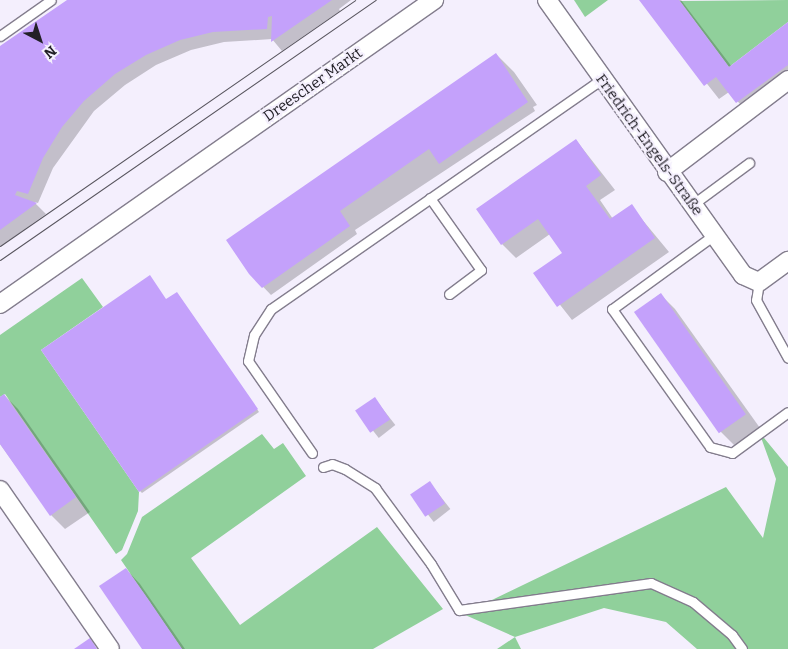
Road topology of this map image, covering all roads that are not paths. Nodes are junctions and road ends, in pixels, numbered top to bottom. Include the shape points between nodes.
1 (51, 0) edge
2 (434, 0) edge
3 (547, 0) edge
4 (0, 36) edge
5 (602, 79) junction
6 (788, 80) edge
7 (748, 163) dead end
8 (667, 172) junction
9 (430, 198) junction
10 (692, 205) junction
11 (714, 235) junction
12 (788, 261) edge
13 (759, 282) junction
14 (449, 294) dead end
15 (0, 304) edge
16 (788, 358) edge
17 (787, 416) edge
18 (312, 453) dead end
19 (323, 467) dead end
20 (0, 490) edge
21 (110, 649) edge
22 (742, 649) edge

1 - 4 lane
2 - 15 street, Dreescher Markt
3 - 5 street, Friedrich-Engels-Straße
5 - 8 street, Friedrich-Engels-Straße
5 - 9 lane
6 - 8 street
7 - 10 lane
8 - 10 street, Friedrich-Engels-Straße
9 - 14 lane via 481,270
9 - 18 lane via 271,309 254,335 248,362
10 - 11 street, Friedrich-Engels-Straße
11 - 13 street, Friedrich-Engels-Straße via 743,275
11 - 17 lane via 612,309 710,447 732,453
12 - 13 street
13 - 16 lane via 756,300
19 - 22 lane via 332,464 375,488 431,564 459,610 651,583 693,602 732,635
20 - 21 street

